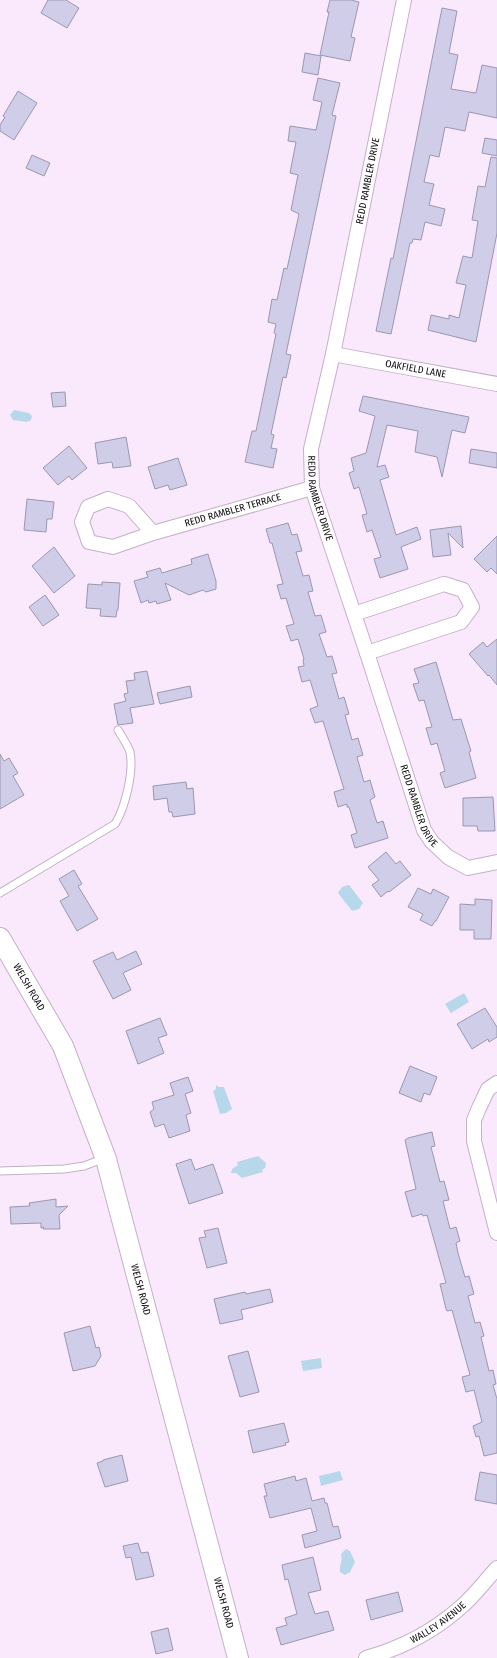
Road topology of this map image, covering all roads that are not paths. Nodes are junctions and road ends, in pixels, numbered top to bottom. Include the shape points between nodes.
1 (404, 0) edge
2 (333, 354) junction
3 (497, 384) edge
4 (312, 488) junction
5 (153, 533) junction
6 (354, 614) junction
7 (368, 653) junction
8 (118, 730) dead end
9 (497, 862) edge
10 (0, 893) edge
11 (0, 938) edge
12 (497, 1084) edge
13 (106, 1158) junction
14 (0, 1171) edge
15 (497, 1233) edge
16 (497, 1568) edge
17 (238, 1658) edge
18 (366, 1658) edge

1 - 2 street, REDD RAMBLER DRIVE
2 - 3 street, OAKFIELD LANE
2 - 4 street, REDD RAMBLER DRIVE via 311,449
4 - 5 street, REDD RAMBLER TERRACE
4 - 6 street, REDD RAMBLER DRIVE
5 - 5 street, REDD RAMBLER TERRACE via 114,547 89,542 82,522 88,507 108,499 128,506
6 - 7 street, REDD RAMBLER DRIVE
6 - 7 street via 444,584 463,590 472,607 462,622
7 - 9 street, REDD RAMBLER DRIVE via 424,830 448,857 468,868
8 - 10 lane via 130,752 130,767 121,815 115,824
11 - 13 main road, WELSH ROAD via 63,1046
12 - 15 street via 488,1089 474,1120 474,1141
13 - 14 lane via 84,1166 64,1169
13 - 17 main road, WELSH ROAD
16 - 18 street, WALLEY AVENUE via 462,1606 430,1632 390,1651

